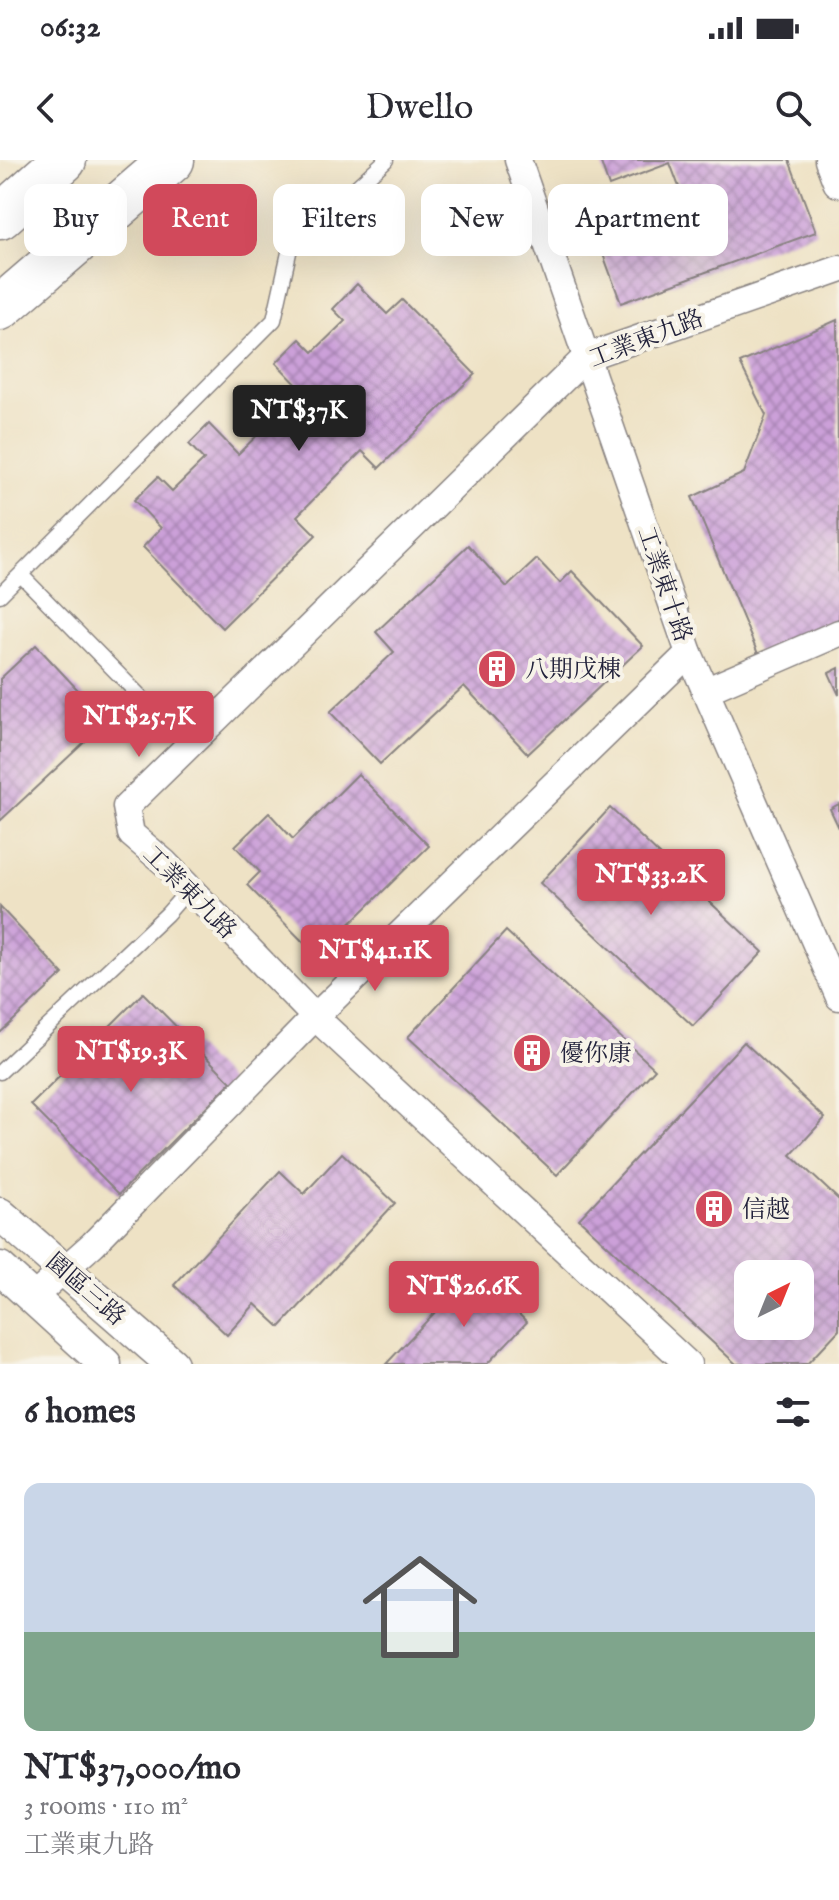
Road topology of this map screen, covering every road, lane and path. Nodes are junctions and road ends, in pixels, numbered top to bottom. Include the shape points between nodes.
1 (64, 160) edge
2 (172, 160) edge
3 (386, 160) edge
4 (518, 160) edge
5 (831, 160) edge
6 (839, 181) edge
7 (0, 217) edge
8 (839, 269) edge
9 (0, 308) edge
10 (586, 357) junction
11 (21, 575) junction
12 (0, 595) edge
13 (839, 633) edge
14 (689, 653) junction
15 (705, 691) junction
16 (189, 746) junction
17 (189, 889) junction
18 (839, 997) edge
19 (315, 1017) junction
20 (0, 1072) edge
21 (11, 1229) edge
22 (65, 1271) junction
23 (2, 1273) edge
24 (31, 1299) junction
25 (105, 1364) edge
26 (172, 1364) edge
27 (688, 1364) edge

1 - 7 highway
2 - 9 highway
3 - 11 lane via 290,248 274,320
4 - 10 street, 工業東十路
5 - 6 street
8 - 10 street, 工業東九路
10 - 14 street, 工業東十路
10 - 16 street, 工業東九路
11 - 12 lane
11 - 16 lane
13 - 15 street
14 - 15 street, 工業東十路
14 - 19 street
15 - 18 street, 工業東十路
16 - 17 street, 工業東九路 via 126,807 131,834
17 - 19 street, 工業東九路
17 - 20 lane
19 - 22 street
19 - 27 street, 工業東九路
21 - 22 street, 園區三路
21 - 23 street
22 - 24 street
22 - 26 street, 園區三路
23 - 24 street, 園區三路
24 - 25 street, 園區三路

